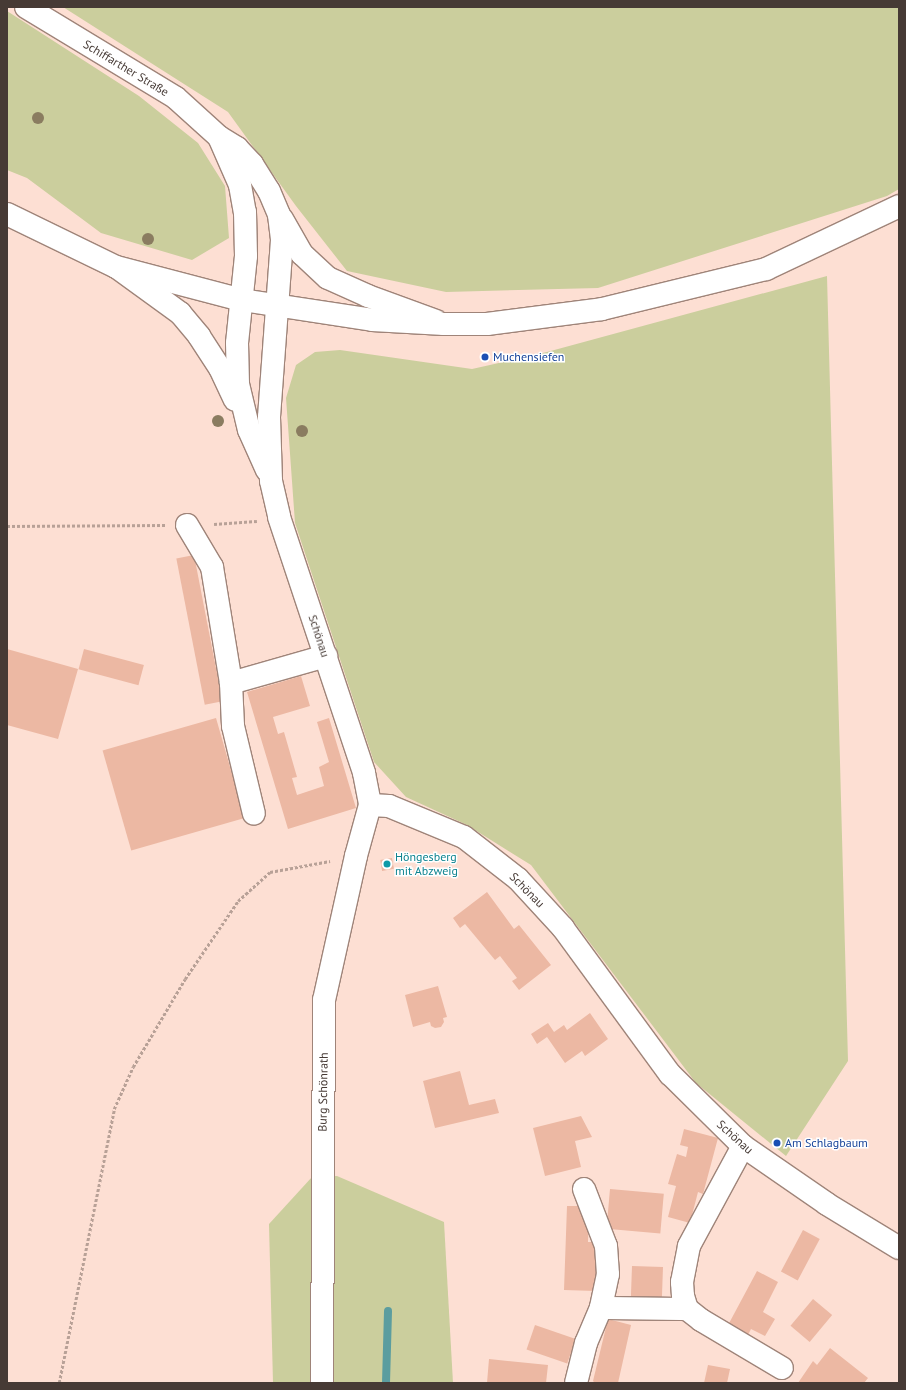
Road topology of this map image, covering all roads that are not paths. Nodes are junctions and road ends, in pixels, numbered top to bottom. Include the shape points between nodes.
1 (26, 7) edge
2 (219, 137) junction
3 (899, 206) edge
4 (7, 214) edge
5 (279, 215) junction
6 (116, 266) junction
7 (242, 300) junction
8 (278, 307) junction
9 (444, 324) junction
10 (249, 430) junction
11 (271, 481) junction
12 (187, 525) road end
13 (326, 656) junction
14 (231, 683) junction
15 (370, 806) junction
16 (254, 814) dead end
17 (743, 1146) junction
18 (584, 1189) dead end
19 (899, 1248) edge
20 (602, 1308) junction
21 (687, 1308) junction
22 (782, 1368) dead end
23 (322, 1383) edge
24 (576, 1383) edge

1 - 2 street, Schiffarther Straße via 176,98
2 - 5 street, Schiffarther Straße via 237,148 252,164 269,191
2 - 7 street, Schiffarther Straße via 240,185 245,212 246,256
3 - 9 street via 766,269 602,309 487,324
4 - 6 street
5 - 8 street, Schiffarther Straße via 282,240
5 - 9 street via 302,254 328,278
6 - 7 street
6 - 10 street via 180,313 200,336 220,368
7 - 8 street
7 - 10 street, Schönau via 237,344 238,384
8 - 9 street via 372,320
8 - 11 street, Schönau via 269,417
10 - 11 street, Schönau
11 - 13 street, Schönau via 279,517
12 - 14 street via 212,566
13 - 14 street
13 - 15 street, Schönau via 364,773
14 - 16 street via 234,726
15 - 17 street, Schönau via 389,806 464,837 518,879 563,928 670,1074
15 - 23 street, Burg Schönrath via 356,856 324,1000
17 - 19 street, Schönau via 827,1204
17 - 21 street via 689,1246 682,1282
18 - 20 street via 606,1246 608,1274
20 - 21 street
20 - 24 street via 586,1343
21 - 22 street via 701,1320

